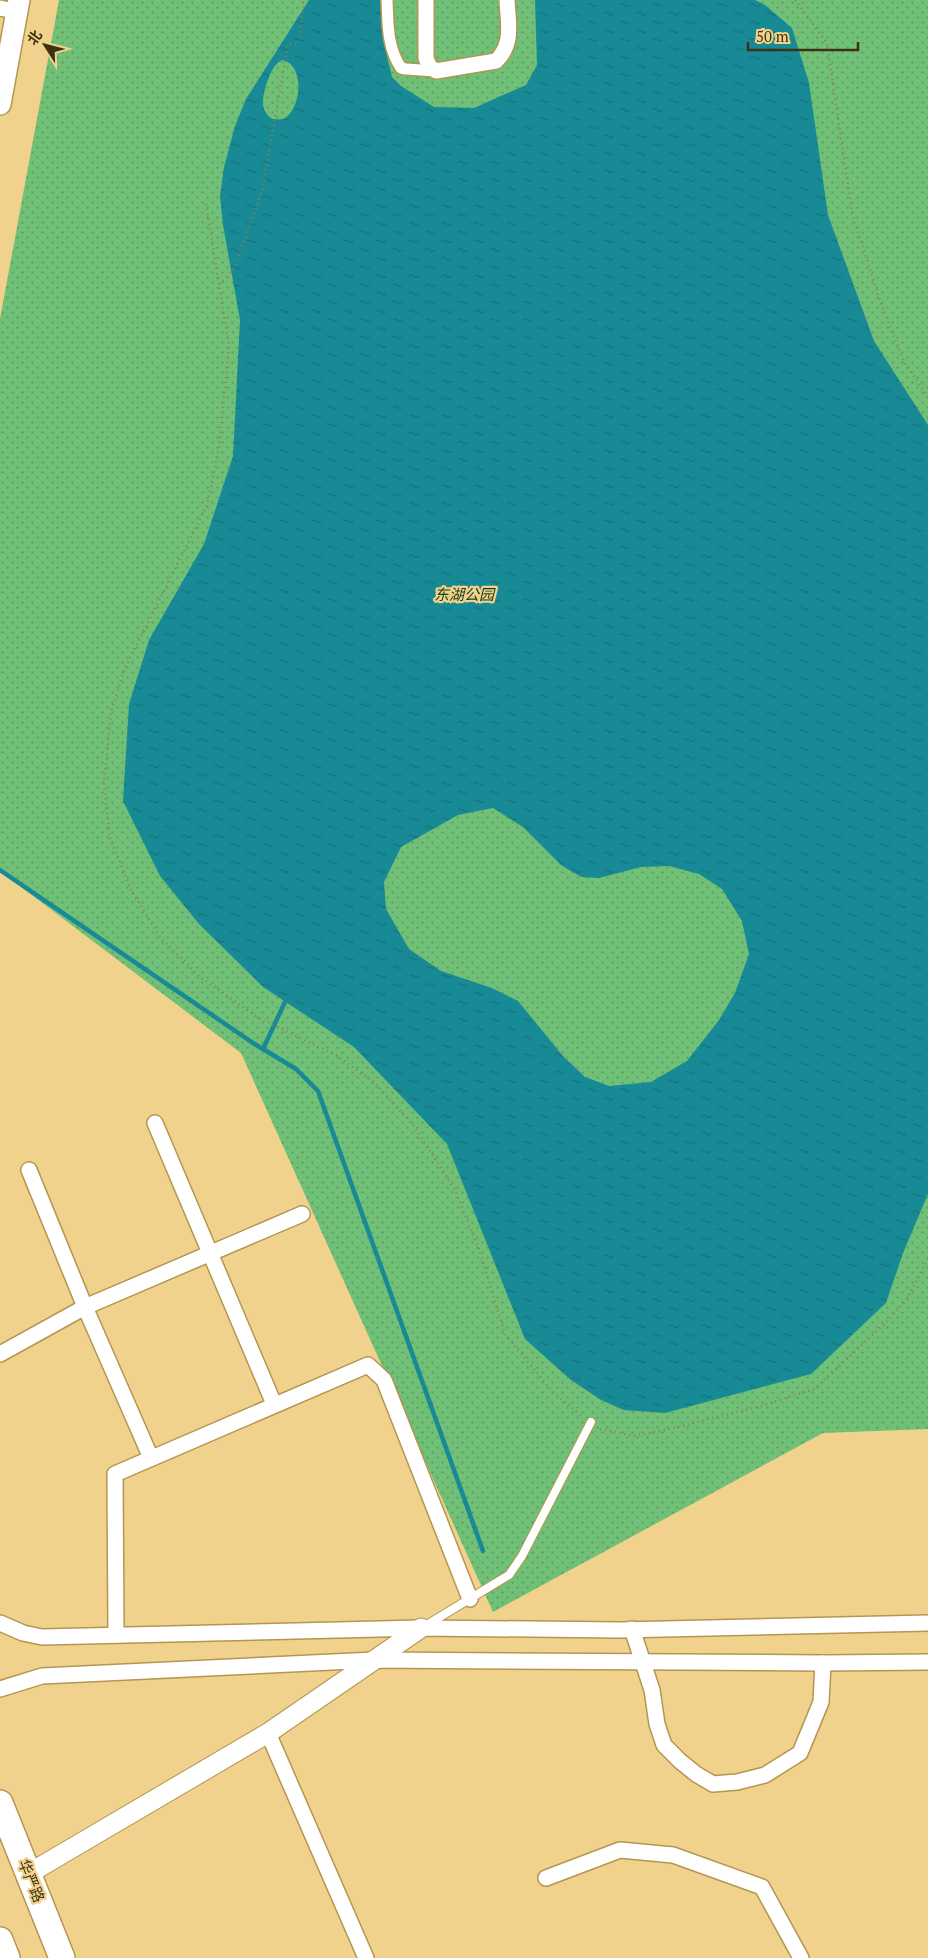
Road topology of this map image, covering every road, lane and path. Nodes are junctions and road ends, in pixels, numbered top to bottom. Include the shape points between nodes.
1 (387, 0) edge
2 (426, 0) edge
3 (507, 0) edge
4 (796, 0) edge
5 (303, 2) edge
6 (10, 16) edge
7 (436, 71) junction
8 (0, 104) edge
9 (206, 204) dead end
10 (219, 284) junction
11 (928, 397) edge
12 (155, 1124) dead end
13 (29, 1170) dead end
14 (302, 1214) dead end
15 (210, 1253) junction
16 (928, 1259) edge
17 (85, 1307) junction
18 (0, 1354) edge
19 (274, 1404) junction
20 (591, 1422) junction
21 (151, 1458) junction
22 (470, 1599) junction
23 (0, 1623) edge
24 (928, 1623) edge
25 (421, 1628) junction
26 (632, 1629) junction
27 (116, 1635) junction
28 (374, 1660) junction
29 (642, 1661) junction
30 (928, 1662) edge
31 (823, 1663) junction
32 (0, 1689) edge
33 (268, 1733) junction
34 (0, 1803) edge
35 (28, 1874) junction
36 (546, 1878) dead end
37 (0, 1940) edge
38 (7, 1958) edge
39 (62, 1958) edge
40 (366, 1958) edge
41 (801, 1958) edge

1 - 7 street via 391,49 401,68
2 - 7 street via 426,58
3 - 7 street via 508,45 496,61
4 - 11 path via 827,42 852,212 903,360
5 - 10 path via 298,44 288,44 262,191 235,266
6 - 8 main road
9 - 10 path
10 - 20 path via 229,346 218,448 207,505 124,670 111,712 104,785 110,838 132,892 160,938 200,977 257,1017 336,1055 376,1084 414,1126 454,1188 479,1249 505,1334 552,1391
12 - 15 street
13 - 17 street
14 - 15 street
15 - 17 street
15 - 19 street
16 - 20 path via 907,1299 886,1323 814,1389 634,1436 600,1429
17 - 18 street
17 - 21 street
19 - 21 street
19 - 22 street via 368,1365 384,1380
20 - 22 lane via 522,1556 509,1575
21 - 27 street via 115,1474
22 - 25 lane
23 - 27 street via 42,1637
24 - 26 street
25 - 26 street
25 - 27 street
25 - 28 street
26 - 29 street
28 - 29 street
28 - 32 street via 42,1676
28 - 33 street
29 - 31 street
29 - 31 street via 664,1744 680,1761 713,1784 765,1775 800,1753 821,1702
30 - 31 street
33 - 35 street
33 - 40 street
34 - 35 highway, 华严路
35 - 39 highway, 华严路
36 - 41 street via 620,1850 673,1855 762,1887
37 - 38 highway

